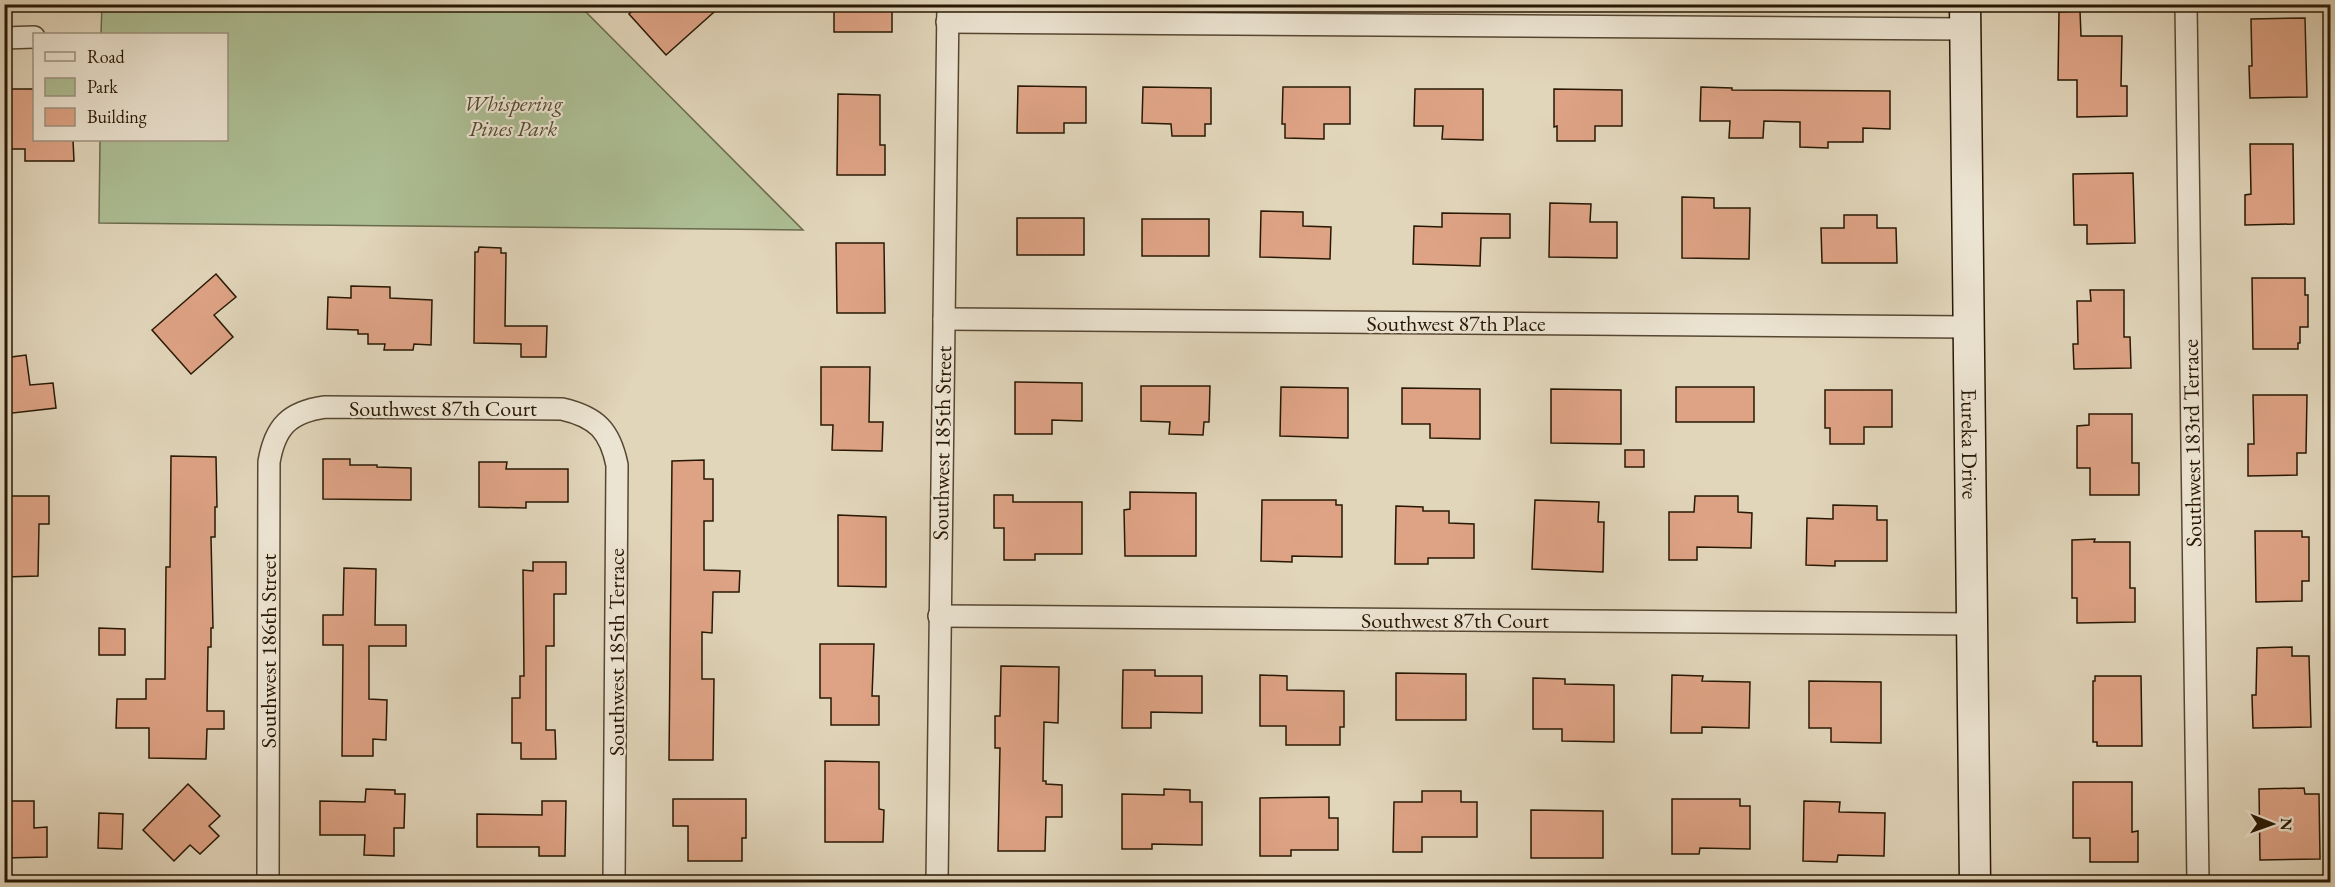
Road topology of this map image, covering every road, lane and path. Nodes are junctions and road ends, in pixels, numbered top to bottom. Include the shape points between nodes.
1 (2186, 4) edge
2 (947, 13) edge
3 (1965, 17) edge
4 (4, 38) edge
5 (33, 38) edge
6 (944, 319) junction
7 (1968, 327) junction
8 (285, 423) joint
9 (600, 425) joint
10 (939, 616) junction
11 (1972, 624) junction
12 (268, 882) edge
13 (614, 882) edge
14 (937, 882) edge
15 (1975, 882) edge
16 (2198, 882) edge

1 - 16 street, Southwest 183rd Terrace
2 - 3 street
2 - 6 street, Southwest 185th Street
3 - 7 main road, Eureka Drive
4 - 5 street
6 - 7 street, Southwest 87th Place
6 - 10 street, Southwest 185th Street
7 - 11 main road, Eureka Drive
8 - 9 street, Southwest 87th Court via 312,409 326,407 562,409 589,417
8 - 12 street, Southwest 186th Street via 276,434 269,462
9 - 13 street, Southwest 185th Terrace via 618,465
10 - 11 street, Southwest 87th Court
10 - 14 street, Southwest 185th Street
11 - 15 main road, Eureka Drive

